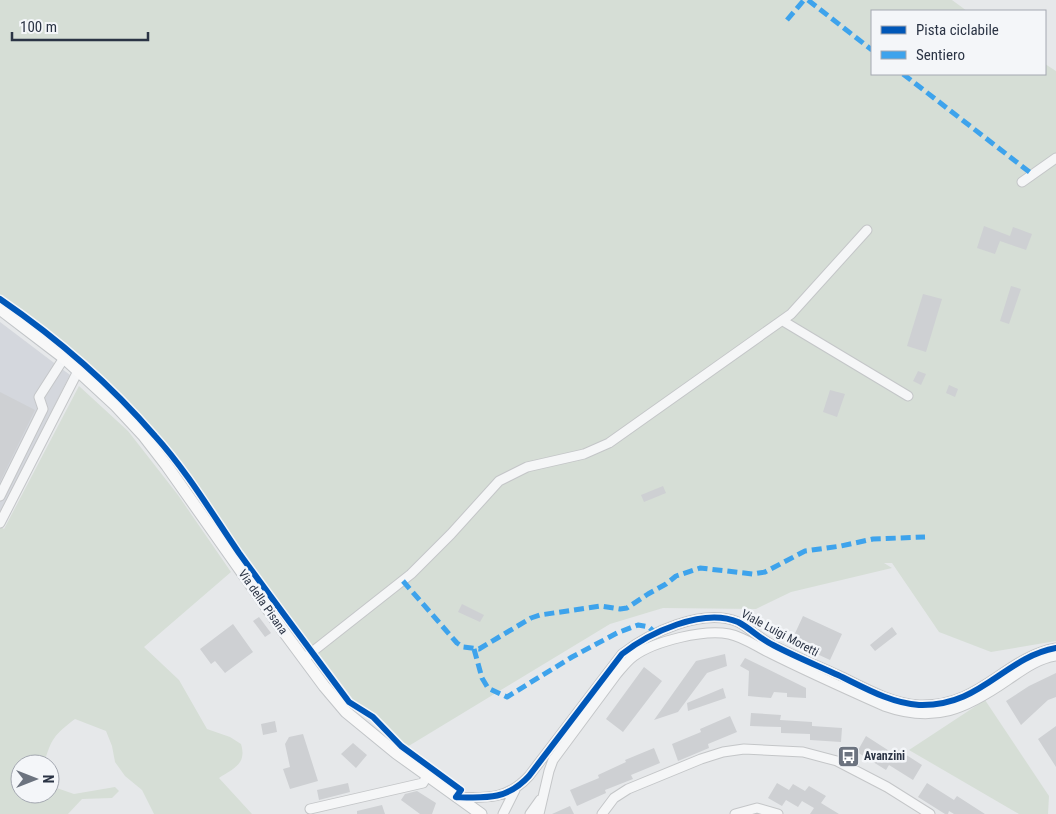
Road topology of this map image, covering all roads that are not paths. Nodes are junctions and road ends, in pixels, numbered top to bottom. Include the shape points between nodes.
1 (1056, 158) edge
2 (1022, 182) dead end
3 (867, 230) dead end
4 (0, 309) edge
5 (783, 321) junction
6 (64, 358) junction
7 (78, 371) junction
8 (908, 396) dead end
9 (0, 496) edge
10 (0, 523) edge
11 (738, 622) junction
12 (669, 641) junction
13 (1056, 648) edge
14 (1056, 656) edge
15 (304, 659) junction
16 (427, 776) junction
17 (516, 788) junction
18 (544, 795) junction
19 (456, 797) junction
20 (310, 809) dead end
21 (480, 814) edge
22 (503, 814) edge
23 (530, 814) edge
24 (539, 814) edge
25 (602, 814) edge
26 (735, 814) edge
27 (778, 814) edge
28 (930, 814) edge

1 - 2 street
3 - 5 street
4 - 6 main road, Via della Pisana
5 - 8 street
5 - 15 street via 600,448 527,467 499,481 412,574
6 - 7 main road, Via della Pisana
6 - 9 street via 39,397 43,410
7 - 10 street
7 - 15 main road, Via della Pisana via 154,448
11 - 12 street via 684,627 674,631
11 - 13 street, Viale Luigi Moretti via 778,647 874,692 911,704 944,703 961,698 1030,656
11 - 17 street, Viale Luigi Moretti via 718,618 690,621 627,650 529,776
12 - 14 street, Viale Luigi Moretti via 703,633 730,634 884,706 922,714 947,712 966,706 1033,664
12 - 18 street, Viale Luigi Moretti via 639,653 616,675 554,757
15 - 16 main road, Via della Pisana via 346,712
16 - 19 main road, Via della Pisana
16 - 20 street via 423,783
17 - 19 street, Viale Luigi Moretti via 488,797
17 - 22 street, Viale Luigi Moretti
18 - 23 street, Viale Luigi Moretti
18 - 24 street, Viale Luigi Moretti
19 - 21 main road, Via della Pisana
25 - 28 street via 614,798 635,786 710,756 751,749 803,752 837,760
26 - 27 street via 758,808

